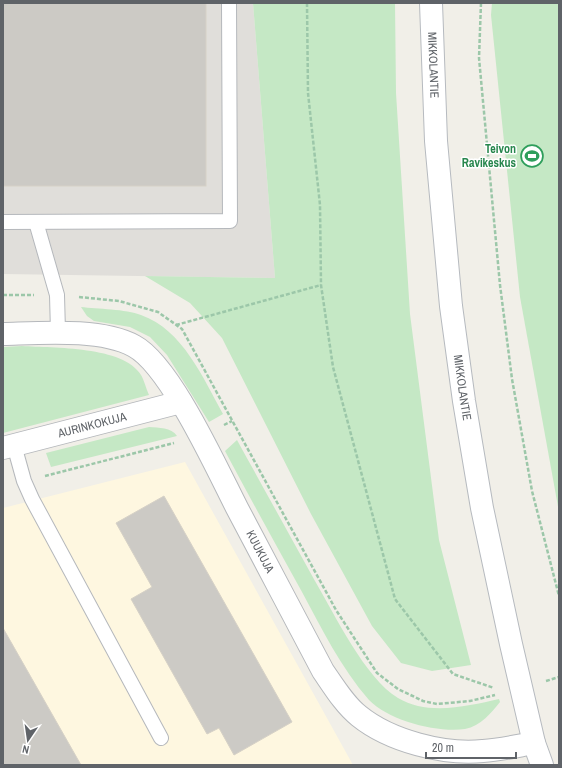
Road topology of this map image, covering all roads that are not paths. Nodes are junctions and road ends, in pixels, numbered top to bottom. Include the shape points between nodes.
1 (230, 3) edge
2 (431, 3) edge
3 (3, 222) edge
4 (36, 222) junction
5 (58, 332) junction
6 (3, 334) edge
7 (181, 402) junction
8 (9, 447) edge
9 (161, 738) dead end
10 (534, 743) junction
11 (542, 765) edge

1 - 4 lane via 230,221
2 - 10 street, MIKKOLANTIE via 436,141 451,306 464,401 513,690
3 - 4 lane
4 - 5 lane via 57,295
5 - 6 street, KUUKUJA
5 - 7 street, KUUKUJA via 111,337 136,347 155,364
7 - 8 street, AURINKOKUJA
7 - 10 street, KUUKUJA via 323,672 358,715 402,740 436,748 482,752
8 - 9 lane via 24,481
10 - 11 street, MIKKOLANTIE

